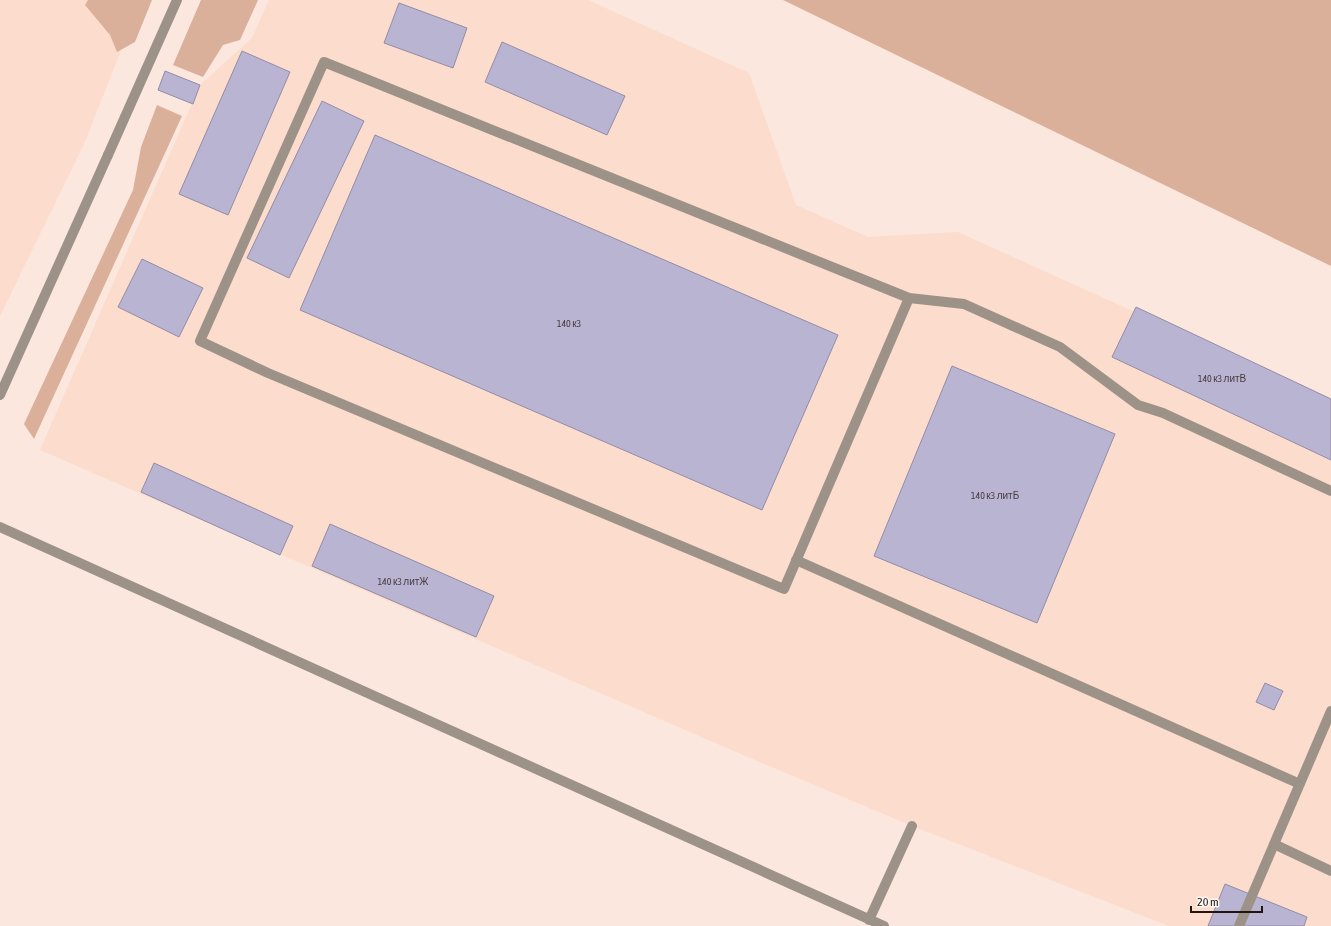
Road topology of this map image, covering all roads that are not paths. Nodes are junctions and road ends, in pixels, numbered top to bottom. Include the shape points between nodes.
1 (177, 0) edge
2 (910, 298) junction
3 (0, 396) edge
4 (1331, 492) edge
5 (0, 527) edge
6 (796, 560) junction
7 (1331, 711) edge
8 (1300, 784) junction
9 (912, 826) dead end
10 (1274, 844) junction
11 (1331, 871) edge
12 (869, 920) junction
13 (884, 926) edge
14 (1239, 926) edge

1 - 3 street
2 - 4 street via 964,304 1060,348 1138,405 1163,413
2 - 6 street
2 - 6 street via 324,62 200,341 276,376 784,589
5 - 12 street
6 - 8 street
7 - 8 street
8 - 10 street
9 - 12 street
10 - 11 street
10 - 14 street
12 - 13 street

